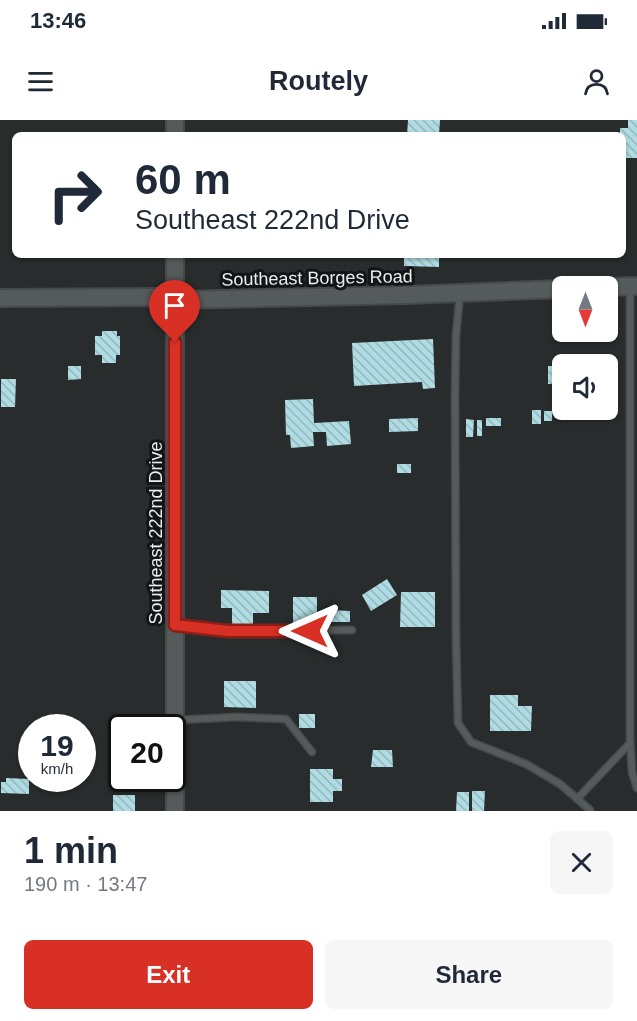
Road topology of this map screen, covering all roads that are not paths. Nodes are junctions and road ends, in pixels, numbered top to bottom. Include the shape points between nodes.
1 (175, 258) edge
2 (633, 286) edge
3 (618, 287) edge
4 (552, 289) edge
5 (460, 293) junction
6 (0, 298) edge
7 (175, 300) junction
8 (175, 625) junction
9 (352, 630) dead end
10 (175, 714) edge
11 (186, 719) edge
12 (633, 734) edge
13 (630, 743) junction
14 (312, 752) dead end
15 (637, 788) edge
16 (175, 792) edge
17 (577, 799) junction
18 (590, 810) edge
19 (175, 811) edge

1 - 7 street, Southeast 222nd Drive
2 - 3 street
2 - 12 lane
4 - 5 street, Southeast Borges Road
5 - 7 street, Southeast Borges Road
5 - 17 lane via 455,394 458,723 471,742 526,764
6 - 7 street, Southeast Borges Road
7 - 8 street, Southeast 222nd Drive
8 - 9 lane via 228,631
8 - 10 street, Southeast 222nd Drive
11 - 14 lane via 286,719
12 - 13 lane
13 - 15 lane
13 - 17 lane
16 - 19 street, Southeast 222nd Drive
17 - 18 lane

